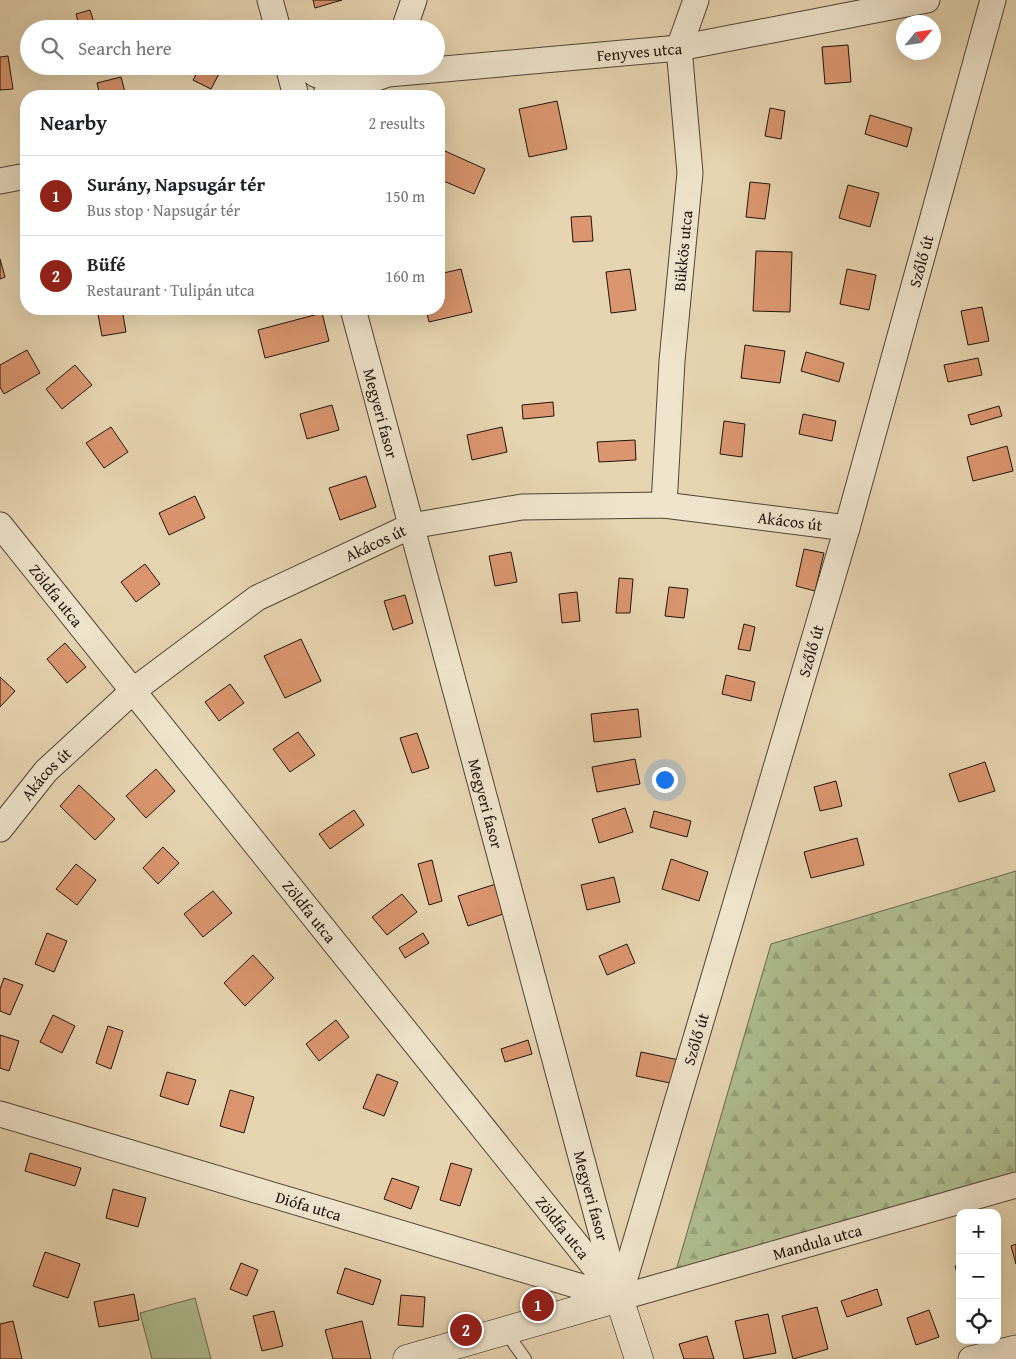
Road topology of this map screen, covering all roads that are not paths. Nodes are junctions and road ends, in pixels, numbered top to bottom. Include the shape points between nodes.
1 (270, 0) edge
2 (414, 0) edge
3 (696, 0) edge
4 (927, 0) edge
5 (993, 0) edge
6 (276, 20) edge
7 (407, 20) edge
8 (679, 48) junction
9 (445, 66) edge
10 (290, 75) edge
11 (317, 75) edge
12 (379, 75) edge
13 (349, 88) junction
14 (294, 90) edge
15 (343, 90) edge
16 (20, 177) edge
17 (0, 181) edge
18 (355, 315) edge
19 (664, 505) junction
20 (0, 525) edge
21 (411, 526) junction
22 (847, 528) junction
23 (134, 690) junction
24 (0, 828) edge
25 (0, 1114) edge
26 (1016, 1185) edge
27 (619, 1298) junction
28 (505, 1331) junction
29 (1016, 1348) edge
30 (407, 1359) edge
31 (525, 1359) edge
32 (639, 1359) edge
33 (971, 1359) edge

1 - 6 street
2 - 7 street
3 - 8 street, Bükkös utca
4 - 8 street, Fenyves utca
5 - 22 street, Szőlő út
8 - 9 street, Fenyves utca
8 - 19 street, Bükkös utca via 690,173 672,362
10 - 14 street
11 - 13 street
12 - 13 street, Fenyves utca
13 - 15 street, Fenyves utca
16 - 17 street
18 - 21 street, Megyeri fasor
19 - 21 street, Akácos út via 522,507
19 - 22 street, Akácos út
20 - 23 street, Zöldfa utca
21 - 23 street, Akácos út via 257,598
21 - 27 street, Megyeri fasor
22 - 27 street, Szőlő út
23 - 24 street, Akácos út via 46,771
23 - 27 street, Zöldfa utca
25 - 27 street, Diófa utca
26 - 27 street, Mandula utca
27 - 28 street
27 - 32 street
28 - 30 street
28 - 31 lane
29 - 33 street

